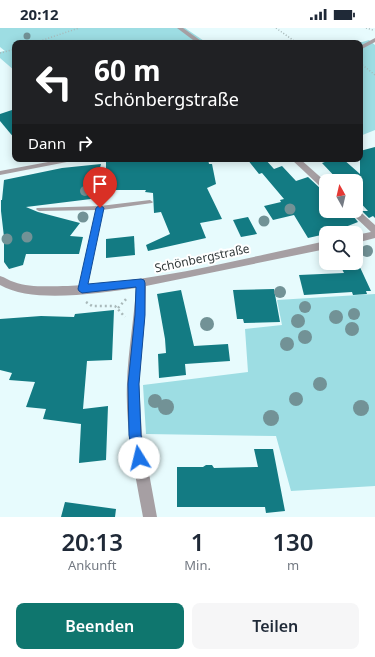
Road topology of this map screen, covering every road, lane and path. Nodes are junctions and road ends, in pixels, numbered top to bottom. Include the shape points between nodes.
1 (79, 28) edge
2 (180, 28) edge
3 (276, 28) edge
4 (366, 28) edge
5 (375, 31) edge
6 (43, 40) edge
7 (197, 40) edge
8 (293, 40) edge
9 (375, 40) edge
10 (363, 46) edge
11 (12, 50) edge
12 (0, 53) edge
13 (363, 65) edge
14 (375, 75) edge
15 (57, 162) edge
16 (298, 162) edge
17 (0, 173) edge
18 (319, 181) edge
19 (150, 202) dead end
20 (100, 208) junction
21 (39, 209) dead end
22 (362, 218) edge
23 (375, 230) edge
24 (375, 234) edge
25 (363, 237) edge
26 (319, 246) edge
27 (1, 282) edge
28 (141, 283) junction
29 (82, 289) junction
30 (139, 327) junction
31 (150, 517) edge

1 - 6 path
2 - 7 street
3 - 8 path
4 - 5 path
9 - 10 street
11 - 12 path
13 - 14 path
15 - 17 lane
16 - 18 street
19 - 20 lane
20 - 21 lane
20 - 29 lane
22 - 23 street
24 - 25 street
26 - 28 street, Schönbergstraße
27 - 29 street, Schönbergstraße via 30,291
28 - 29 street, Schönbergstraße
28 - 30 street
29 - 30 path via 88,305 115,306
30 - 31 street via 133,384 135,435

